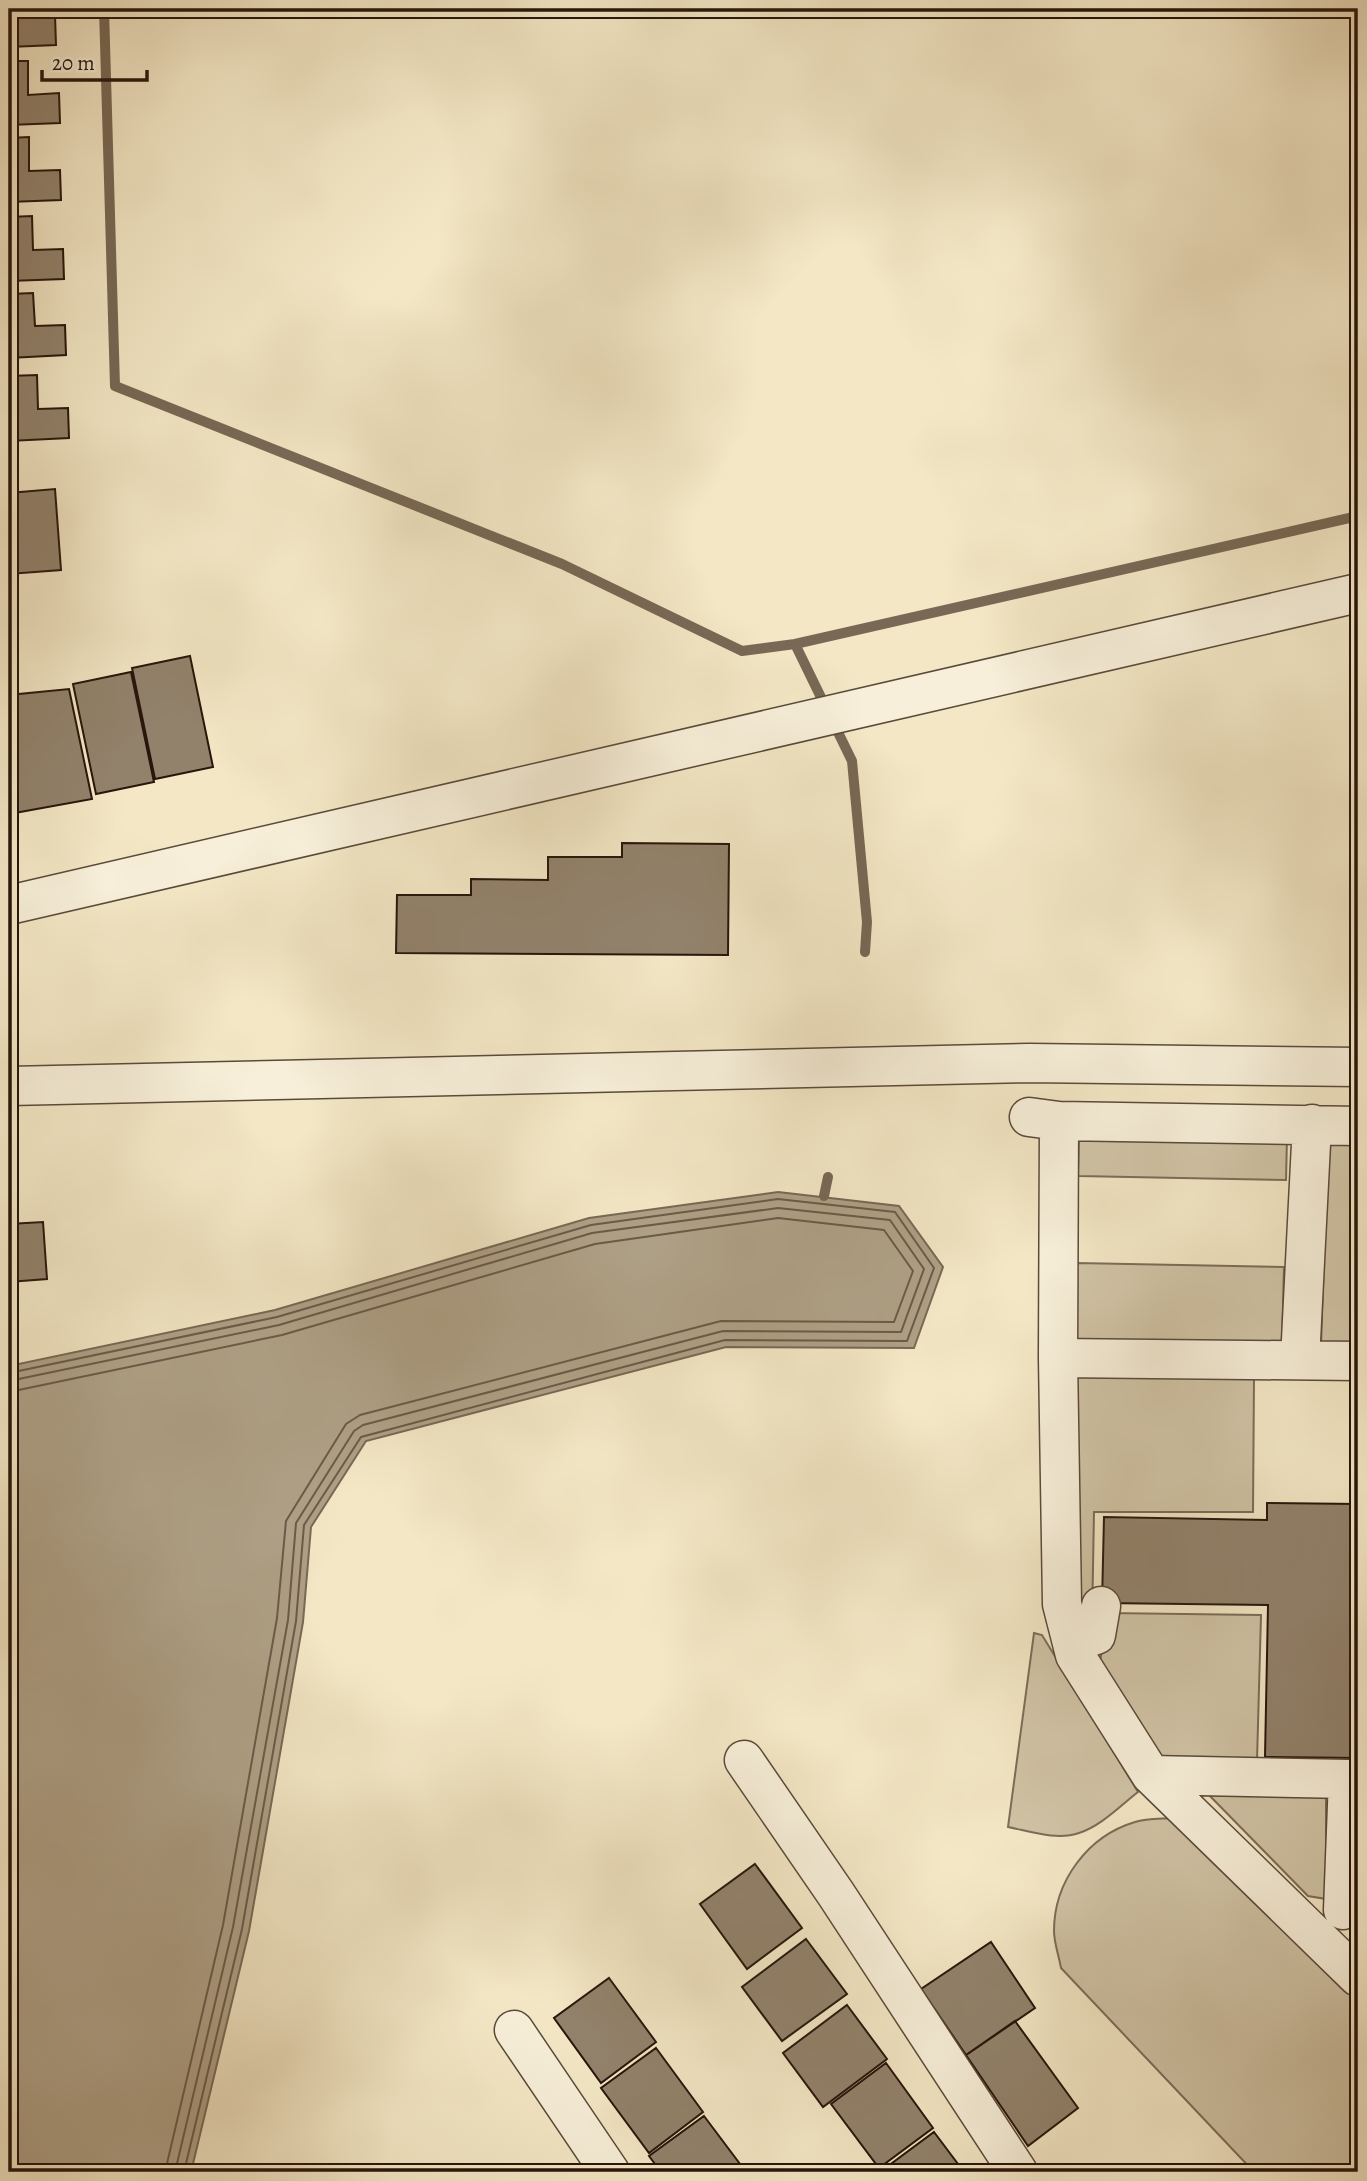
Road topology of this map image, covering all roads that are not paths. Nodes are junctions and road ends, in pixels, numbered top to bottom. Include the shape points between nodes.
1 (1358, 593) edge
2 (9, 905) edge
3 (1358, 1067) edge
4 (9, 1086) edge
5 (1312, 1124) junction
6 (1358, 1126) edge
7 (1058, 1358) junction
8 (1300, 1360) junction
9 (1358, 1361) edge
10 (1101, 1606) dead end
11 (1072, 1643) junction
12 (744, 1760) dead end
13 (1151, 1775) junction
14 (1288, 1909) junction
15 (1351, 1910) edge
16 (1358, 1976) edge
17 (514, 2030) dead end
18 (610, 2172) edge
19 (1018, 2172) edge

1 - 2 street
3 - 4 street via 1028,1063
5 - 6 street
5 - 7 street via 1044,1119
5 - 8 street
7 - 8 street
7 - 11 street via 1062,1604
8 - 9 street
10 - 11 street via 1096,1635
11 - 13 street via 1075,1655
12 - 19 street
13 - 14 street
13 - 15 street via 1348,1779
14 - 15 street
14 - 16 street
17 - 18 street

